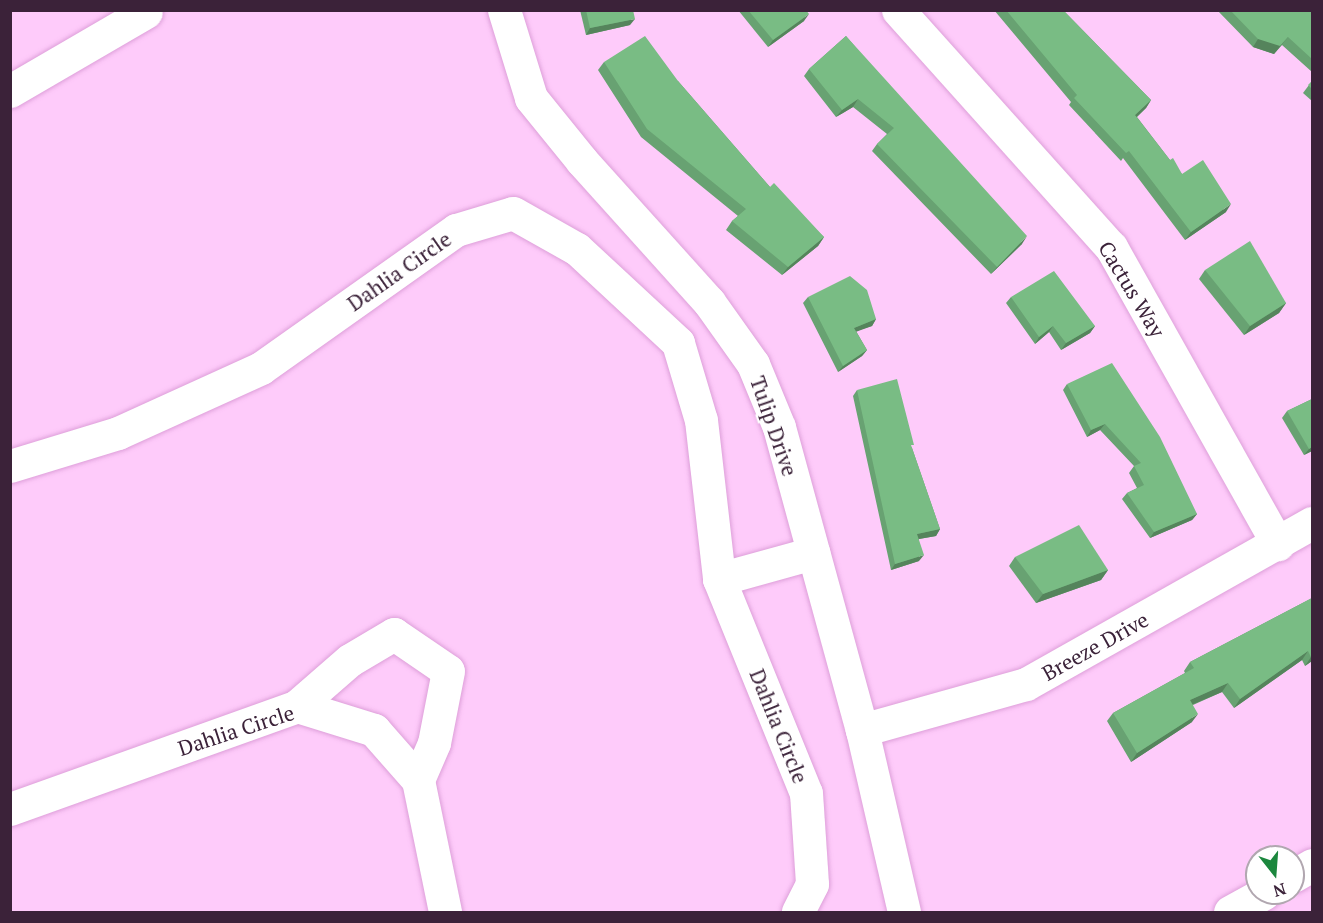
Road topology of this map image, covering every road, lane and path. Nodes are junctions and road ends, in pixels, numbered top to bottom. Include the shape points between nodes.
1 (504, 10) edge
2 (898, 10) edge
3 (146, 12) edge
4 (10, 91) edge
5 (10, 466) edge
6 (1312, 523) edge
7 (1278, 543) junction
8 (813, 553) junction
9 (719, 579) junction
10 (297, 706) junction
11 (862, 730) junction
12 (418, 780) junction
13 (10, 809) edge
14 (1245, 904) edge
15 (445, 912) edge
16 (798, 912) edge
17 (904, 912) edge
18 (1230, 912) edge

1 - 8 street, Tulip Drive via 531,98 709,302 753,364 779,427
2 - 7 street, Cactus Way via 1111,247
3 - 4 street
5 - 9 street, Dahlia Circle via 118,433 261,368 456,230 513,213 577,249 678,343 701,420
6 - 7 street, Breeze Drive
7 - 11 street, Breeze Drive via 1026,684
8 - 9 street
8 - 11 street, Tulip Drive
9 - 16 street, Dahlia Circle via 806,793 812,884
10 - 12 street, Dahlia Circle via 374,730
10 - 12 street via 350,660 394,633 448,671 434,744
10 - 13 street, Dahlia Circle
11 - 17 street, Tulip Drive
12 - 15 street, Dahlia Circle
14 - 18 street

